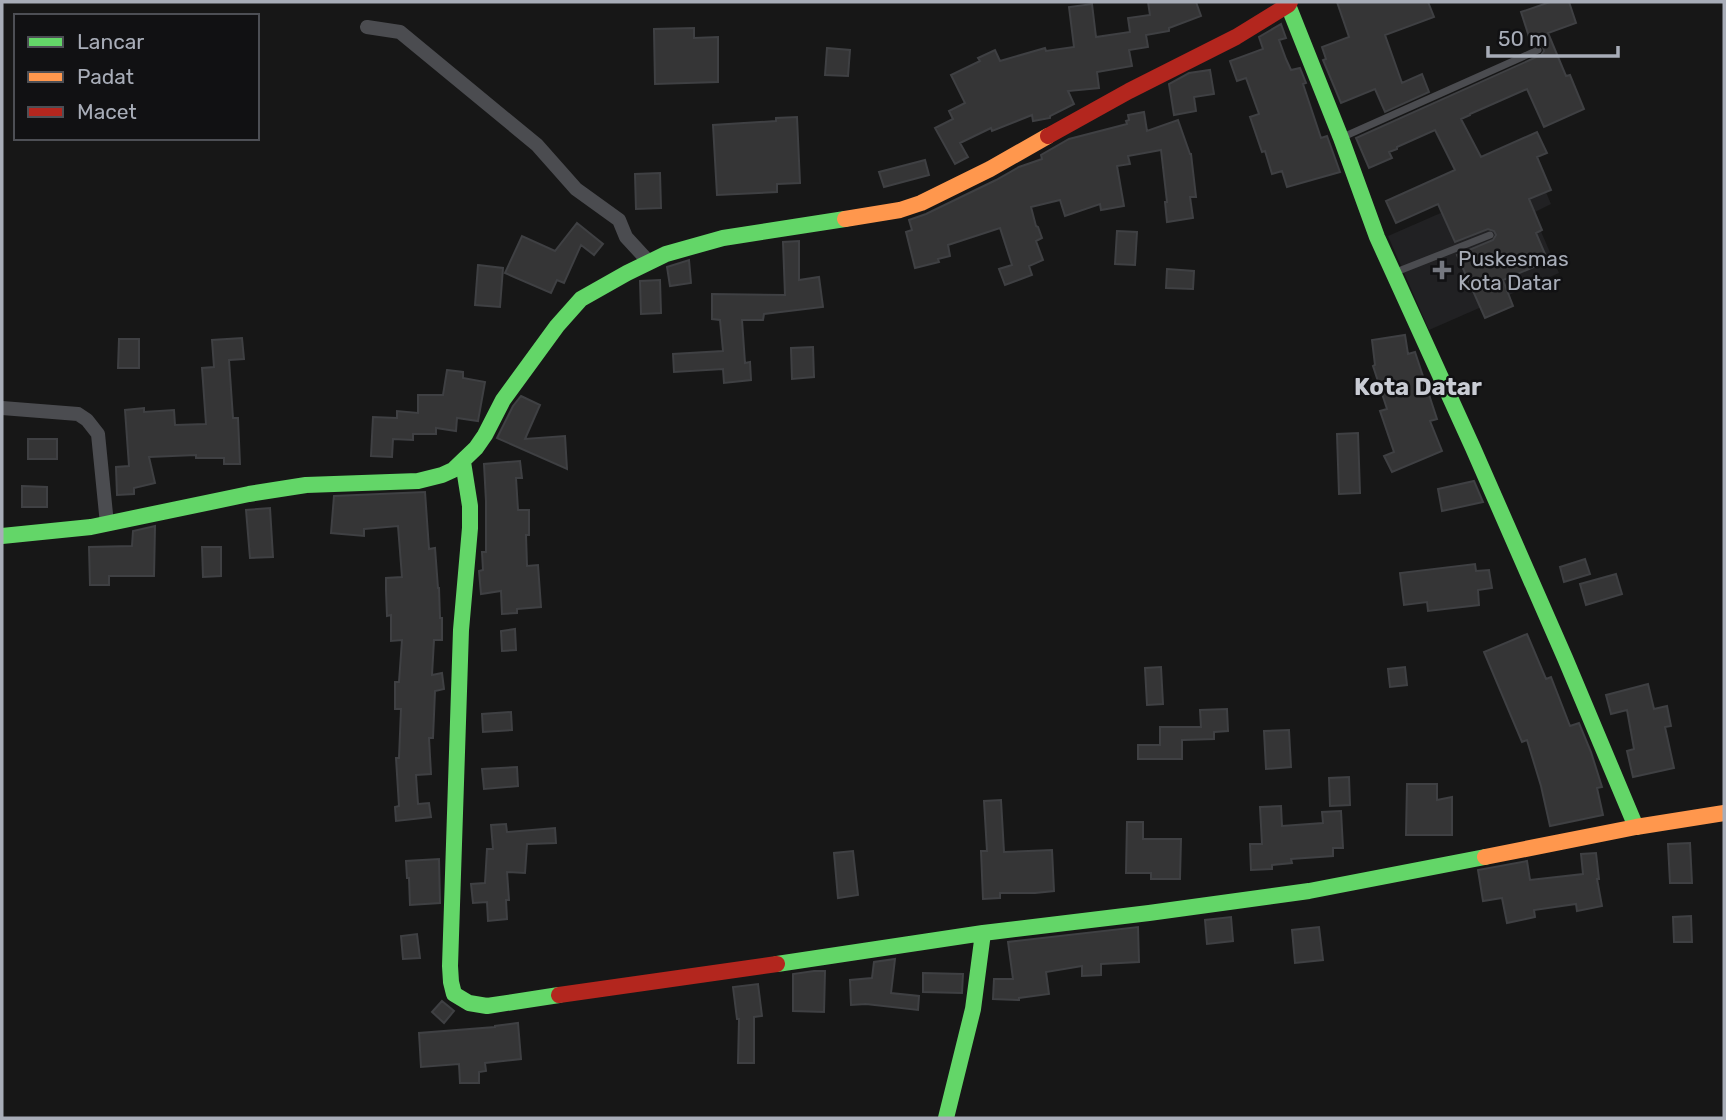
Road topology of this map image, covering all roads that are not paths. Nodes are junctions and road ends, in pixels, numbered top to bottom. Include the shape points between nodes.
1 (1289, 3) edge
2 (367, 27) dead end
3 (1538, 50) dead end
4 (1341, 138) junction
5 (1490, 235) dead end
6 (649, 262) junction
7 (1394, 273) junction
8 (2, 408) edge
9 (463, 462) junction
10 (107, 524) junction
11 (2, 536) edge
12 (1724, 813) edge
13 (1636, 827) junction
14 (983, 933) junction
15 (946, 1118) edge

1 - 4 street
1 - 6 street via 1237,37 921,203 860,218 723,238
2 - 6 street via 400,32 537,145 576,189 620,220 626,237
3 - 4 lane
4 - 7 street
5 - 7 lane
6 - 9 street via 581,299 503,400 485,435
7 - 13 street
8 - 10 street via 78,414 88,420 98,434
9 - 10 street via 418,481 306,485
9 - 14 street via 470,528 461,644 450,966 454,994 488,1006
10 - 11 street
12 - 13 street
13 - 14 street via 1309,891
14 - 15 street via 973,1009

